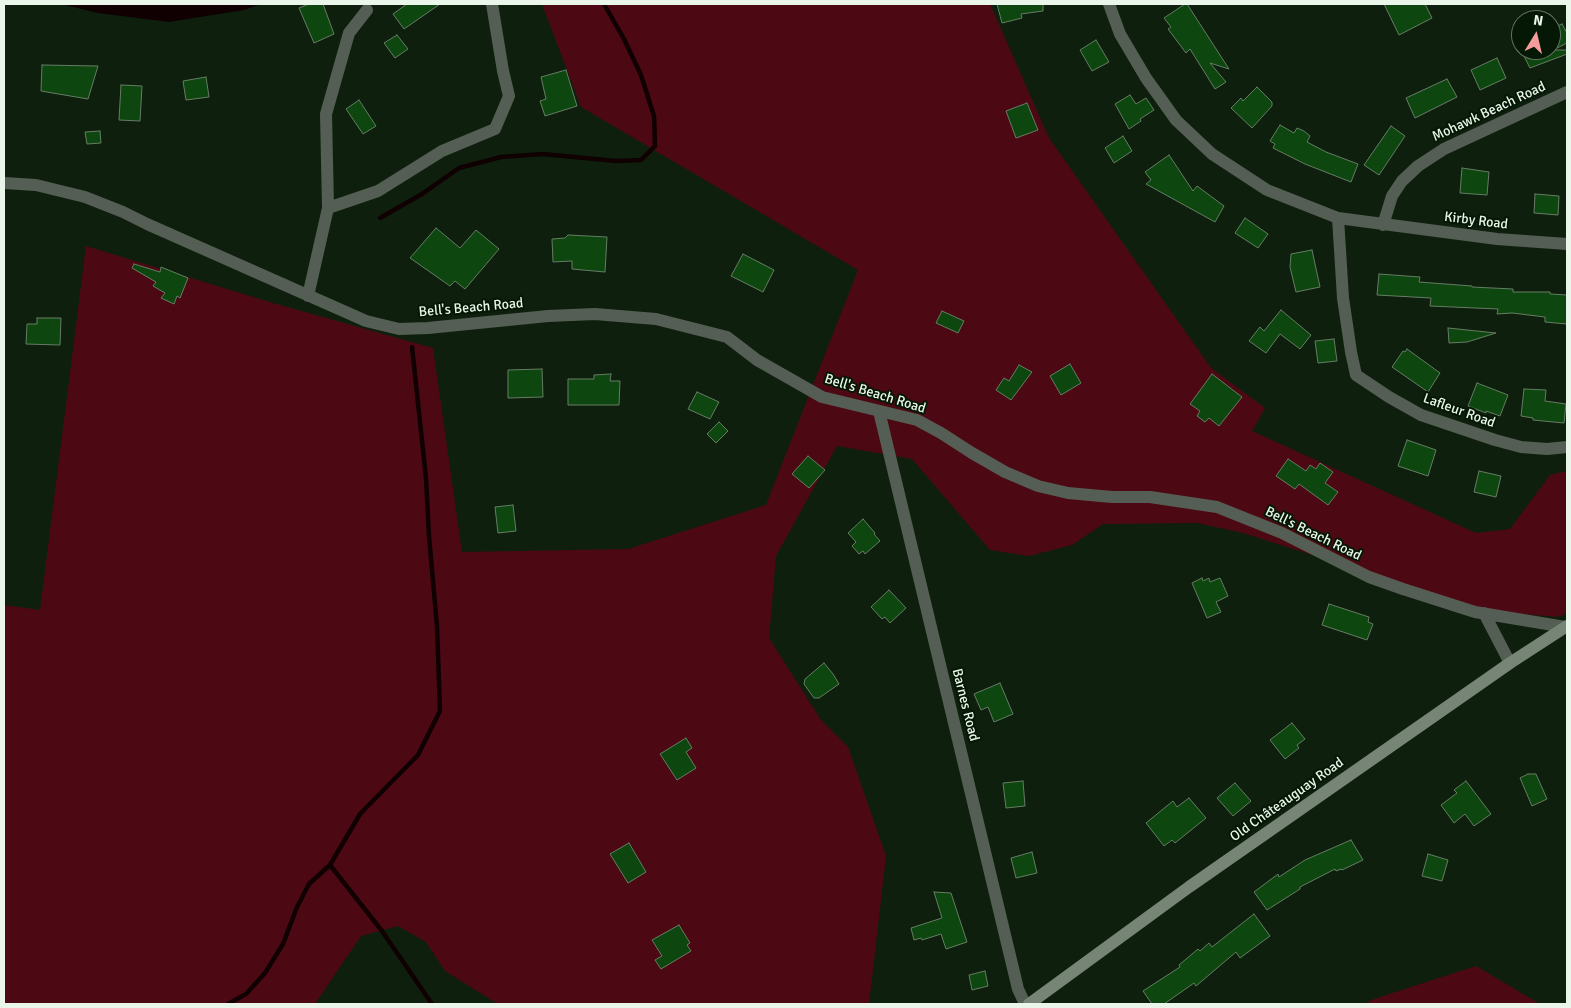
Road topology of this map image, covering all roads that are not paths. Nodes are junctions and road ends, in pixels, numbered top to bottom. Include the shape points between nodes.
1 (492, 4) edge
2 (1109, 4) edge
3 (367, 10) dead end
4 (1567, 92) edge
5 (4, 184) edge
6 (328, 208) junction
7 (1338, 218) junction
8 (1382, 225) junction
9 (1567, 244) edge
10 (308, 296) junction
11 (879, 412) junction
12 (1567, 447) edge
13 (1484, 613) junction
14 (1566, 627) edge
15 (1510, 663) junction
16 (1027, 1004) edge

1 - 6 street via 509,96 495,129 442,151 378,191
2 - 7 street via 1120,34 1146,78 1176,120 1212,154 1267,190
3 - 6 street via 349,33 326,114
4 - 8 street, Mohawk Beach Road via 1444,149 1418,166 1392,196
5 - 10 street, Bell's Beach Road via 36,185 85,197
6 - 10 street
7 - 8 street
7 - 12 street, Lafleur Road via 1343,298 1356,375 1421,414 1479,434 1520,447
8 - 9 street, Kirby Road
10 - 11 street, Bell's Beach Road via 366,321 399,329 594,314 656,319 727,337 757,360 822,396
11 - 13 street, Bell's Beach Road via 917,420 1005,472 1038,486 1068,493 1150,497 1217,507 1282,533 1369,577
11 - 16 street, Barnes Road via 1018,989
13 - 14 street, Bell's Beach Road
13 - 15 street
14 - 15 street, Old Châteauguay Road
15 - 16 street, Old Châteauguay Road

